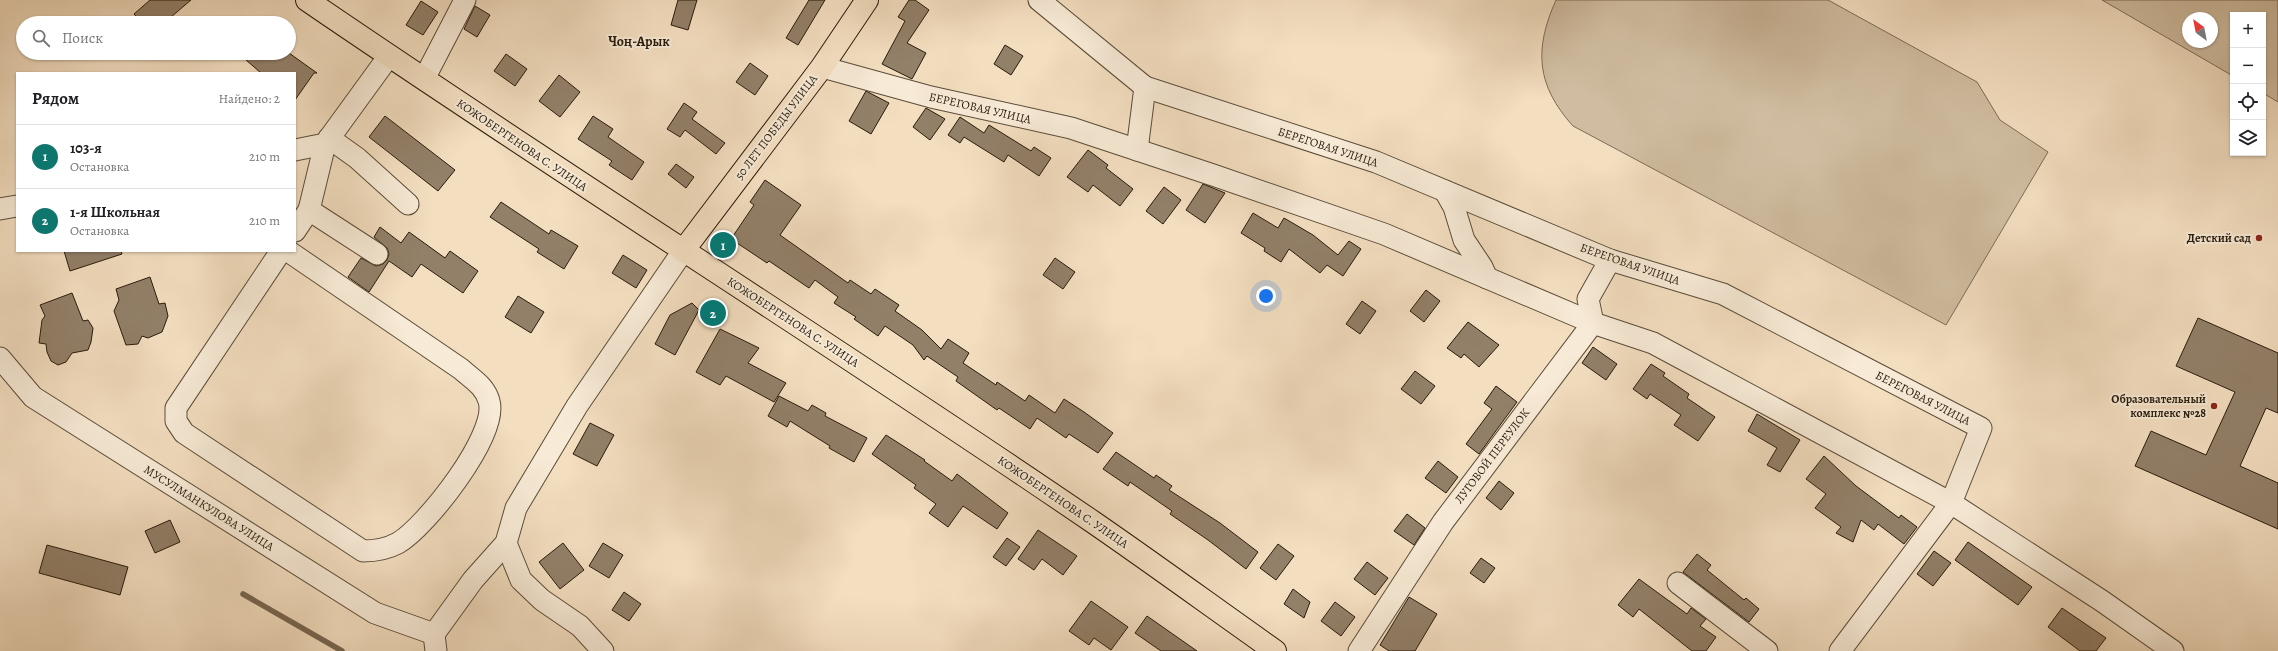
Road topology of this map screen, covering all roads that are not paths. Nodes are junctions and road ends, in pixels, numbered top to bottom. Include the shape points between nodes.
1 (308, 0) edge
2 (465, 0) edge
3 (867, 0) edge
4 (1039, 0) edge
5 (389, 56) junction
6 (822, 67) junction
7 (424, 79) junction
8 (1145, 87) junction
9 (327, 141) junction
10 (296, 150) edge
11 (1137, 150) junction
12 (1445, 191) junction
13 (408, 204) dead end
14 (16, 206) edge
15 (0, 209) edge
16 (308, 210) junction
17 (296, 229) edge
18 (683, 251) junction
19 (281, 252) edge
20 (289, 252) edge
21 (377, 254) dead end
22 (1610, 260) junction
23 (1488, 278) junction
24 (1593, 323) junction
25 (0, 358) edge
26 (1951, 502) junction
27 (506, 543) junction
28 (1678, 583) dead end
29 (435, 642) edge
30 (603, 651) edge
31 (1275, 651) edge
32 (1359, 651) edge
33 (1767, 651) edge
34 (1840, 651) edge
35 (2173, 651) edge

1 - 5 main road, КОЖОБЕРГЕНОВА С. УЛИЦА
2 - 7 street
3 - 6 main road, 50 ЛЕТ ПОБЕДЫ УЛИЦА
4 - 8 street, БЕРЕГОВАЯ УЛИЦА
5 - 7 main road, КОЖОБЕРГЕНОВА С. УЛИЦА
5 - 9 street
6 - 11 street, БЕРЕГОВАЯ УЛИЦА via 931,97 1071,128
6 - 18 main road, 50 ЛЕТ ПОБЕДЫ УЛИЦА
7 - 18 main road, КОЖОБЕРГЕНОВА С. УЛИЦА
8 - 11 street
8 - 12 street, БЕРЕГОВАЯ УЛИЦА via 1376,162
9 - 10 street
9 - 13 street via 357,158
9 - 16 street
11 - 23 street, БЕРЕГОВАЯ УЛИЦА via 1384,234
12 - 22 street, БЕРЕГОВАЯ УЛИЦА
12 - 23 street via 1454,207 1464,240
14 - 15 street
16 - 17 street
16 - 21 street
18 - 27 street via 577,406 516,508
18 - 31 main road, КОЖОБЕРГЕНОВА С. УЛИЦА via 856,363 1088,519
19 - 20 street via 176,408 176,421 184,433 363,551 379,551 399,542 422,523 457,479 481,441 489,420 490,402 482,387 461,369
22 - 24 street via 1588,299
22 - 26 street, БЕРЕГОВАЯ УЛИЦА via 1723,294 1981,428
23 - 24 street, БЕРЕГОВАЯ УЛИЦА
24 - 26 street, БЕРЕГОВАЯ УЛИЦА via 1654,343
24 - 32 street, ЛУГОВОЙ ПЕРЕУЛОК via 1443,522
25 - 29 street, МУСУЛМАНКУЛОВА УЛИЦА via 33,397 376,613
26 - 34 street
26 - 35 street, БЕРЕГОВАЯ УЛИЦА
27 - 29 street via 473,580
27 - 30 street via 521,580 542,600 580,626
28 - 33 street

